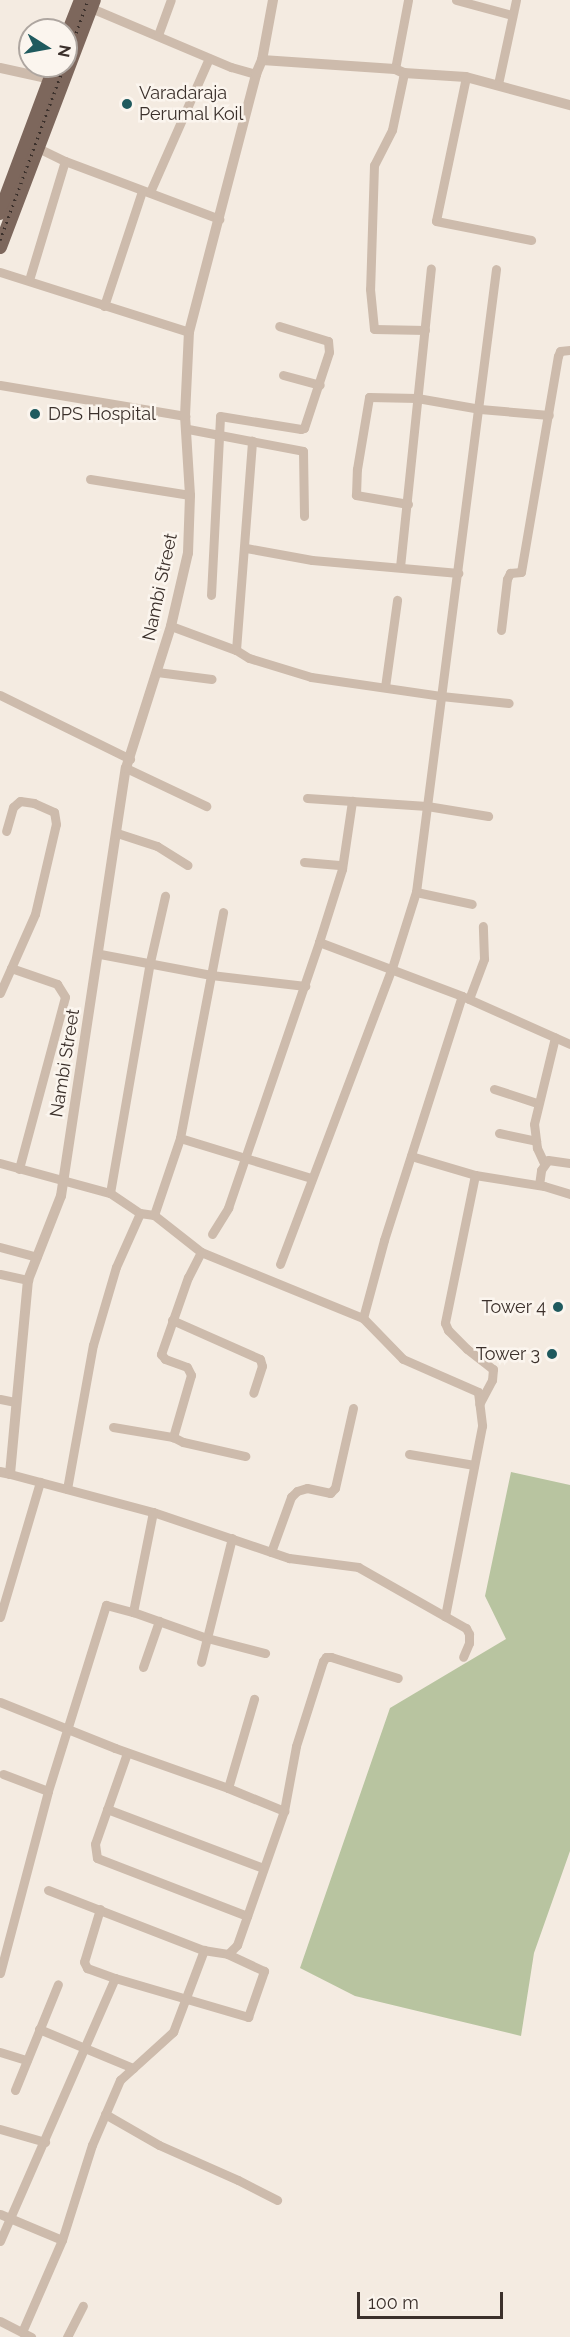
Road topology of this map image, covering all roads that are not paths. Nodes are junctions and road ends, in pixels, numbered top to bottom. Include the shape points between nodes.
1 (171, 0) edge
2 (273, 0) edge
3 (408, 0) edge
4 (456, 0) edge
5 (516, 0) edge
6 (88, 3) edge
7 (512, 15) junction
8 (78, 19) edge
9 (78, 25) edge
10 (158, 35) junction
11 (208, 58) junction
12 (262, 60) junction
13 (0, 68) edge
14 (18, 71) edge
15 (400, 71) junction
16 (256, 74) junction
17 (466, 77) junction
18 (54, 78) edge
19 (55, 78) edge
20 (498, 84) junction
21 (570, 105) edge
22 (38, 148) junction
23 (64, 161) junction
24 (146, 192) junction
25 (0, 213) edge
26 (219, 219) junction
27 (531, 240) dead end
28 (0, 248) edge
29 (432, 269) dead end
30 (496, 269) dead end
31 (0, 273) edge
32 (29, 280) junction
33 (104, 306) junction
34 (279, 326) dead end
35 (425, 330) junction
36 (189, 332) junction
37 (570, 350) edge
38 (283, 375) dead end
39 (0, 385) edge
40 (320, 385) junction
41 (417, 398) junction
42 (480, 409) junction
43 (549, 415) junction
44 (185, 416) junction
45 (188, 429) junction
46 (218, 435) junction
47 (252, 441) junction
48 (90, 479) dead end
49 (190, 495) junction
50 (408, 504) junction
51 (304, 516) dead end
52 (246, 548) junction
53 (400, 567) junction
54 (458, 573) junction
55 (211, 595) dead end
56 (396, 600) dead end
57 (171, 627) junction
58 (501, 630) dead end
59 (236, 650) junction
60 (157, 672) junction
61 (212, 679) dead end
62 (386, 687) junction
63 (0, 695) edge
64 (441, 696) junction
65 (509, 703) dead end
66 (128, 764) junction
67 (307, 798) dead end
68 (352, 801) junction
69 (206, 806) dead end
70 (427, 806) junction
71 (488, 816) dead end
72 (6, 831) dead end
73 (117, 833) junction
74 (304, 862) dead end
75 (187, 865) dead end
76 (342, 865) junction
77 (416, 892) junction
78 (165, 896) dead end
79 (472, 904) dead end
80 (223, 912) dead end
81 (483, 926) dead end
82 (319, 942) junction
83 (100, 954) junction
84 (150, 962) junction
85 (10, 968) junction
86 (392, 968) junction
87 (211, 975) junction
88 (304, 986) junction
89 (0, 993) edge
90 (465, 998) junction
91 (555, 1037) junction
92 (570, 1044) edge
93 (494, 1089) dead end
94 (537, 1103) junction
95 (499, 1133) dead end
96 (180, 1138) junction
97 (536, 1141) junction
98 (411, 1156) junction
99 (246, 1157) junction
100 (0, 1163) edge
101 (544, 1163) junction
102 (570, 1163) edge
103 (19, 1169) junction
104 (475, 1175) junction
105 (311, 1178) junction
106 (62, 1181) junction
107 (539, 1185) junction
108 (110, 1192) junction
109 (570, 1194) edge
110 (140, 1213) junction
111 (154, 1215) junction
112 (212, 1234) dead end
113 (0, 1247) edge
114 (201, 1252) junction
115 (37, 1257) junction
116 (280, 1264) dead end
117 (0, 1274) edge
118 (28, 1280) junction
119 (363, 1318) junction
120 (172, 1320) junction
121 (253, 1393) dead end
122 (0, 1399) edge
123 (16, 1402) junction
124 (479, 1404) junction
125 (352, 1408) dead end
126 (113, 1427) dead end
127 (173, 1437) junction
128 (409, 1454) dead end
129 (245, 1456) dead end
130 (474, 1465) junction
131 (5, 1473) edge
132 (40, 1482) junction
133 (67, 1489) junction
134 (153, 1512) junction
135 (232, 1538) junction
136 (271, 1552) junction
137 (133, 1612) junction
138 (445, 1616) junction
139 (0, 1617) edge
140 (159, 1621) junction
141 (207, 1638) junction
142 (265, 1653) dead end
143 (463, 1657) dead end
144 (201, 1662) dead end
145 (143, 1667) dead end
146 (398, 1678) dead end
147 (254, 1699) dead end
148 (0, 1702) edge
149 (68, 1728) junction
150 (127, 1753) junction
151 (1, 1776) edge
152 (228, 1788) junction
153 (48, 1791) junction
154 (107, 1809) junction
155 (284, 1811) junction
156 (263, 1868) junction
157 (48, 1890) dead end
158 (100, 1909) junction
159 (247, 1916) junction
160 (204, 1950) junction
161 (228, 1954) junction
162 (0, 1973) edge
163 (115, 1978) junction
164 (58, 1984) dead end
165 (187, 1997) junction
166 (39, 2029) junction
167 (85, 2049) junction
168 (0, 2052) edge
169 (27, 2060) junction
170 (133, 2068) junction
171 (15, 2090) dead end
172 (105, 2114) junction
173 (0, 2129) edge
174 (45, 2142) junction
175 (277, 2200) dead end
176 (0, 2214) edge
177 (11, 2220) junction
178 (62, 2240) junction
179 (0, 2241) edge
180 (83, 2306) dead end
181 (0, 2321) edge
182 (22, 2332) junction
183 (32, 2337) edge
184 (67, 2337) edge

1 - 10 street
2 - 12 street, Nambi Street
3 - 15 street
4 - 7 street
5 - 7 street
6 - 8 main road
6 - 9 main road
6 - 10 street
7 - 20 street
10 - 11 street
11 - 16 street
11 - 24 street
12 - 15 street
12 - 16 street, Nambi Street
13 - 14 street
15 - 17 street
15 - 35 street via 392,130 374,165 370,289 374,329
16 - 26 street, Nambi Street
17 - 20 street
17 - 27 street via 436,221
18 - 25 main road
19 - 22 main road
20 - 21 street
22 - 23 street
22 - 28 main road
23 - 24 street
23 - 32 street
24 - 26 street
24 - 33 street
26 - 36 street, Nambi Street
29 - 35 street
30 - 42 street
31 - 32 street
32 - 33 street
33 - 36 street
34 - 40 street via 329,343
35 - 41 street
36 - 44 street, Nambi Street
37 - 43 street via 560,351 558,356
38 - 40 street
39 - 44 street
40 - 46 street via 307,424 301,429 223,415
41 - 42 street
41 - 50 street
41 - 50 street via 369,397 355,489 356,495 362,497
42 - 43 street
42 - 54 street
43 - 58 street via 521,572 510,573 507,579
44 - 45 street, Nambi Street
45 - 46 street
45 - 49 street, Nambi Street
46 - 47 street
46 - 55 street
47 - 51 street via 303,451
47 - 52 street
48 - 49 street
49 - 57 street, Nambi Street via 188,553
50 - 53 street
52 - 53 street via 312,560
52 - 59 street
53 - 54 street
54 - 64 street
56 - 62 street
57 - 59 street
57 - 60 street, Nambi Street
59 - 62 street via 249,658 311,677
60 - 61 street
60 - 66 street, Nambi Street
62 - 64 street
63 - 66 street
64 - 65 street
64 - 70 street
66 - 69 street
66 - 73 street, Nambi Street
67 - 68 street
68 - 70 street
68 - 76 street
70 - 71 street
70 - 77 street
72 - 85 street via 13,807 20,801 54,812 56,824 34,914
73 - 75 street via 158,846
73 - 83 street, Nambi Street
74 - 76 street
76 - 82 street
77 - 79 street
77 - 86 street
78 - 84 street
80 - 87 street
81 - 90 street via 484,959
82 - 86 street
82 - 88 street
83 - 84 street
83 - 106 street, Nambi Street
84 - 87 street
84 - 108 street
85 - 89 street
85 - 103 street via 57,984 65,997
86 - 90 street
86 - 105 street
87 - 88 street
87 - 96 street
88 - 99 street
90 - 91 street
90 - 98 street
91 - 92 street
91 - 94 street
93 - 94 street
94 - 97 street
95 - 97 street
96 - 99 street
96 - 111 street
97 - 101 street
98 - 104 street
98 - 119 street
99 - 105 street
99 - 112 street via 228,1208
100 - 103 street
101 - 102 street
101 - 107 street
103 - 106 street
104 - 107 street
104 - 124 street via 445,1323 467,1349 493,1368 492,1380
105 - 116 street
106 - 108 street
106 - 115 street, Nambi Street via 61,1196
107 - 109 street
108 - 110 street
110 - 111 street
110 - 133 street via 116,1267 93,1345
111 - 114 street
113 - 115 street
114 - 119 street
114 - 120 street
115 - 118 street, Nambi Street
117 - 118 street
118 - 123 street, Nambi Street
119 - 124 street via 403,1359 478,1392
120 - 121 street via 260,1359 262,1366
120 - 127 street via 162,1357 187,1367 191,1375
122 - 123 street
123 - 131 street, Nambi Street
124 - 130 street via 482,1426
125 - 136 street via 334,1488 330,1493 307,1488 291,1497
126 - 127 street
127 - 129 street
128 - 130 street
130 - 138 street
131 - 132 street
132 - 133 street
132 - 139 street
133 - 134 street
134 - 135 street
134 - 137 street
135 - 136 street
135 - 141 street
136 - 138 street via 305,1562 358,1567
137 - 140 street
137 - 149 street via 106,1605
138 - 143 street via 469,1634
140 - 141 street
140 - 145 street
141 - 142 street
141 - 144 street
146 - 155 street via 324,1658 296,1746
147 - 152 street
148 - 149 street
149 - 150 street
149 - 153 street
150 - 152 street
150 - 154 street
151 - 153 street
152 - 155 street
153 - 162 street
154 - 156 street
154 - 159 street via 95,1844 97,1858
155 - 156 street
156 - 159 street
157 - 158 street
158 - 160 street
158 - 163 street via 84,1962 87,1968
159 - 161 street via 235,1950
160 - 161 street
160 - 165 street
161 - 165 street via 264,1971 248,2017
163 - 165 street
163 - 167 street
164 - 166 street
165 - 170 street via 173,2032
166 - 167 street
166 - 169 street
167 - 170 street
167 - 174 street
168 - 169 street
169 - 171 street
170 - 172 street via 120,2080
172 - 175 street via 159,2145
172 - 178 street
173 - 174 street
174 - 177 street
176 - 177 street
177 - 178 street
177 - 179 street
178 - 182 street
180 - 184 street
181 - 182 street
182 - 183 street

